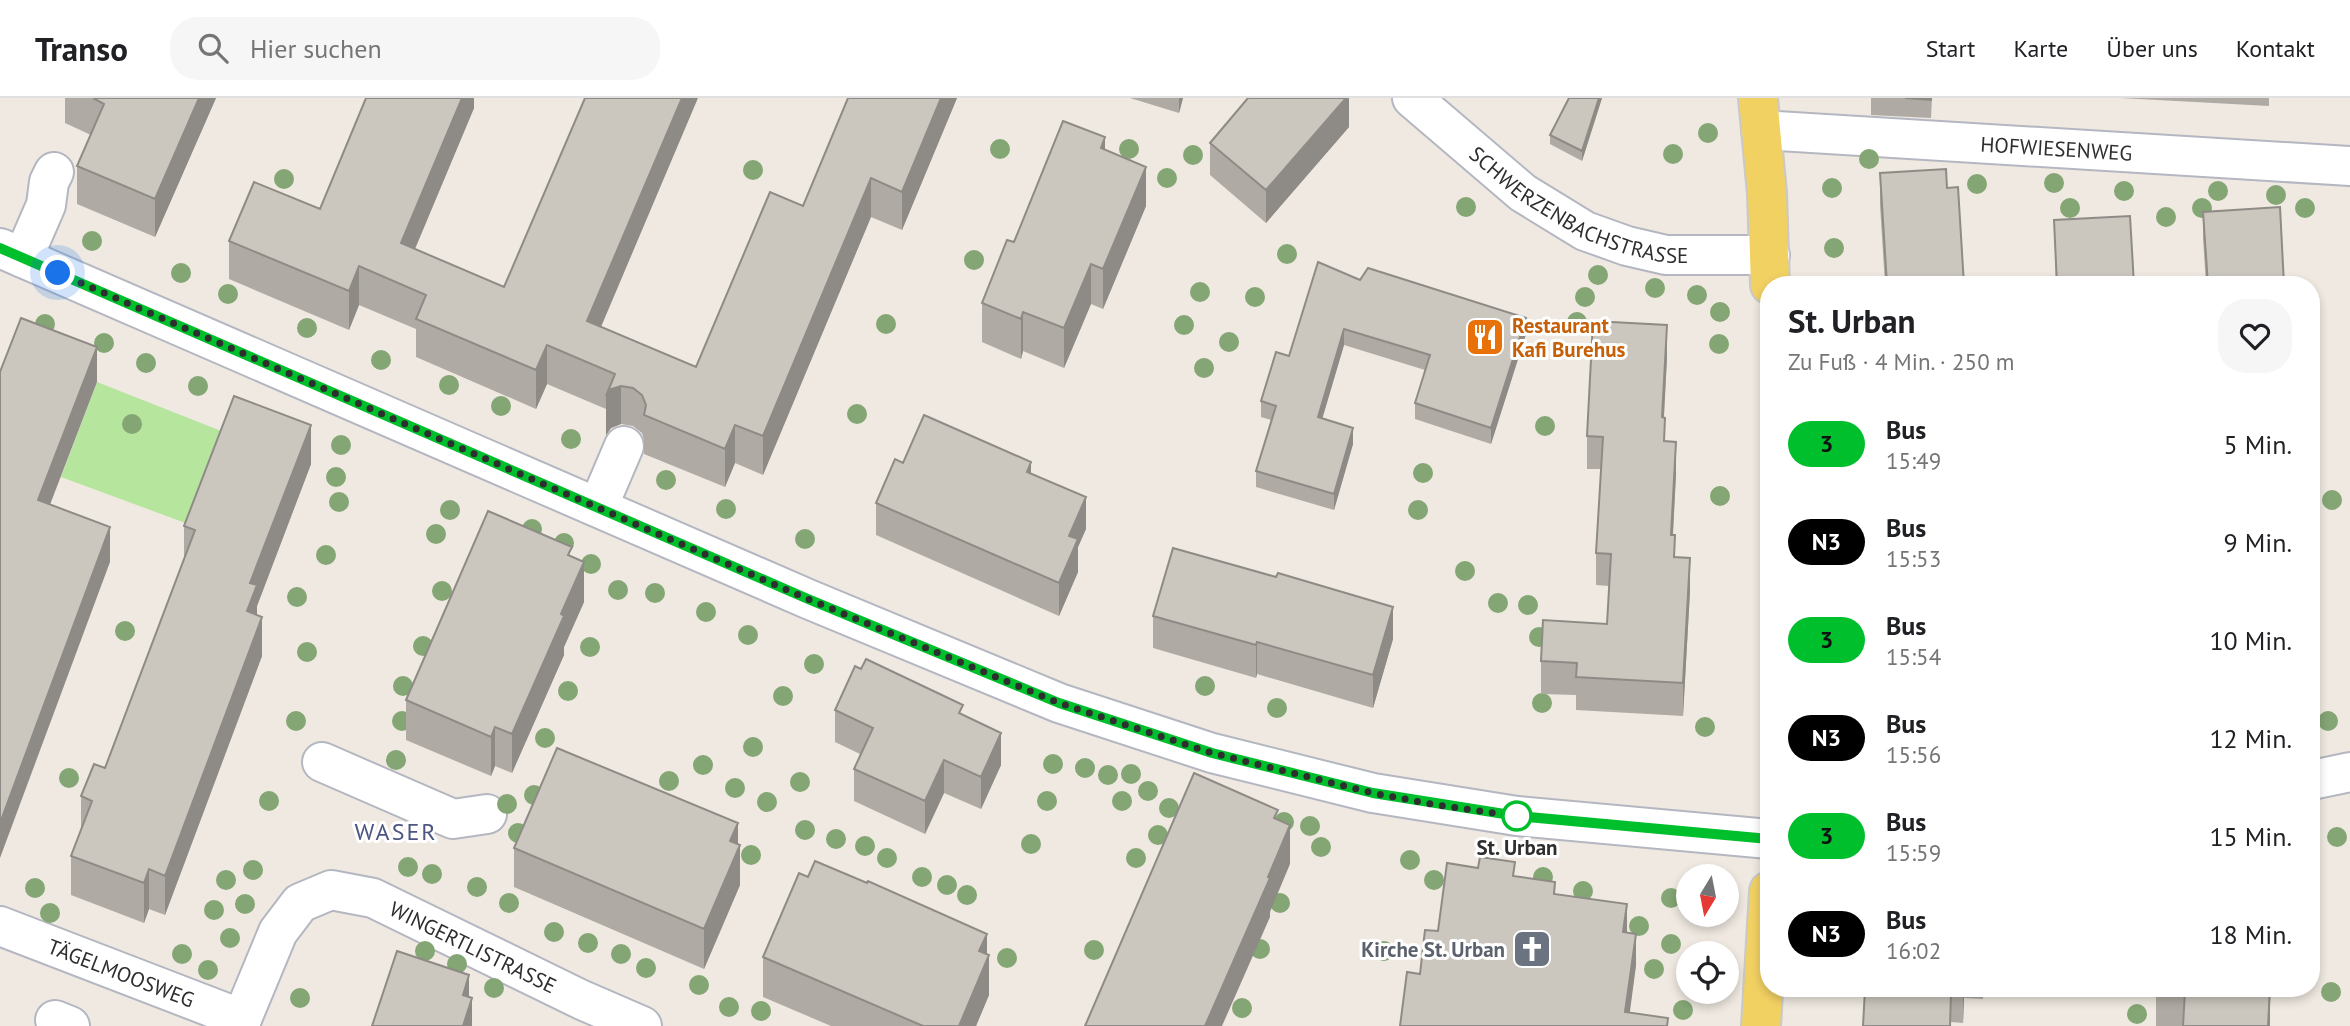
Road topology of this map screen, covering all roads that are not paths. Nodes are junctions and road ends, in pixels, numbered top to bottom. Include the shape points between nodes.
1 (1412, 98) edge
2 (1760, 114) edge
3 (2350, 166) edge
4 (54, 172) dead end
5 (11, 253) edge
6 (1770, 270) edge
7 (624, 446) dead end
8 (598, 507) junction
9 (322, 762) dead end
10 (2350, 772) edge
11 (2320, 778) edge
12 (487, 814) dead end
13 (1760, 838) edge
14 (0, 926) edge
15 (1763, 997) edge
16 (240, 1023) edge
17 (642, 1026) edge
18 (1761, 1026) edge

1 - 6 street, SCHWERZENBACHSTRASSE via 1523,193 1585,231 1627,246
2 - 3 street, HOFWIESENWEG
2 - 6 main road
4 - 5 street via 46,205
5 - 8 street
7 - 8 street
8 - 13 street via 1059,703 1212,753 1436,805
9 - 12 street via 453,819
10 - 11 street
14 - 16 street, TÄGELMOOSWEG
15 - 18 main road
16 - 17 street, WINGERTLISTRASSE via 278,932 300,903 331,890 373,898

